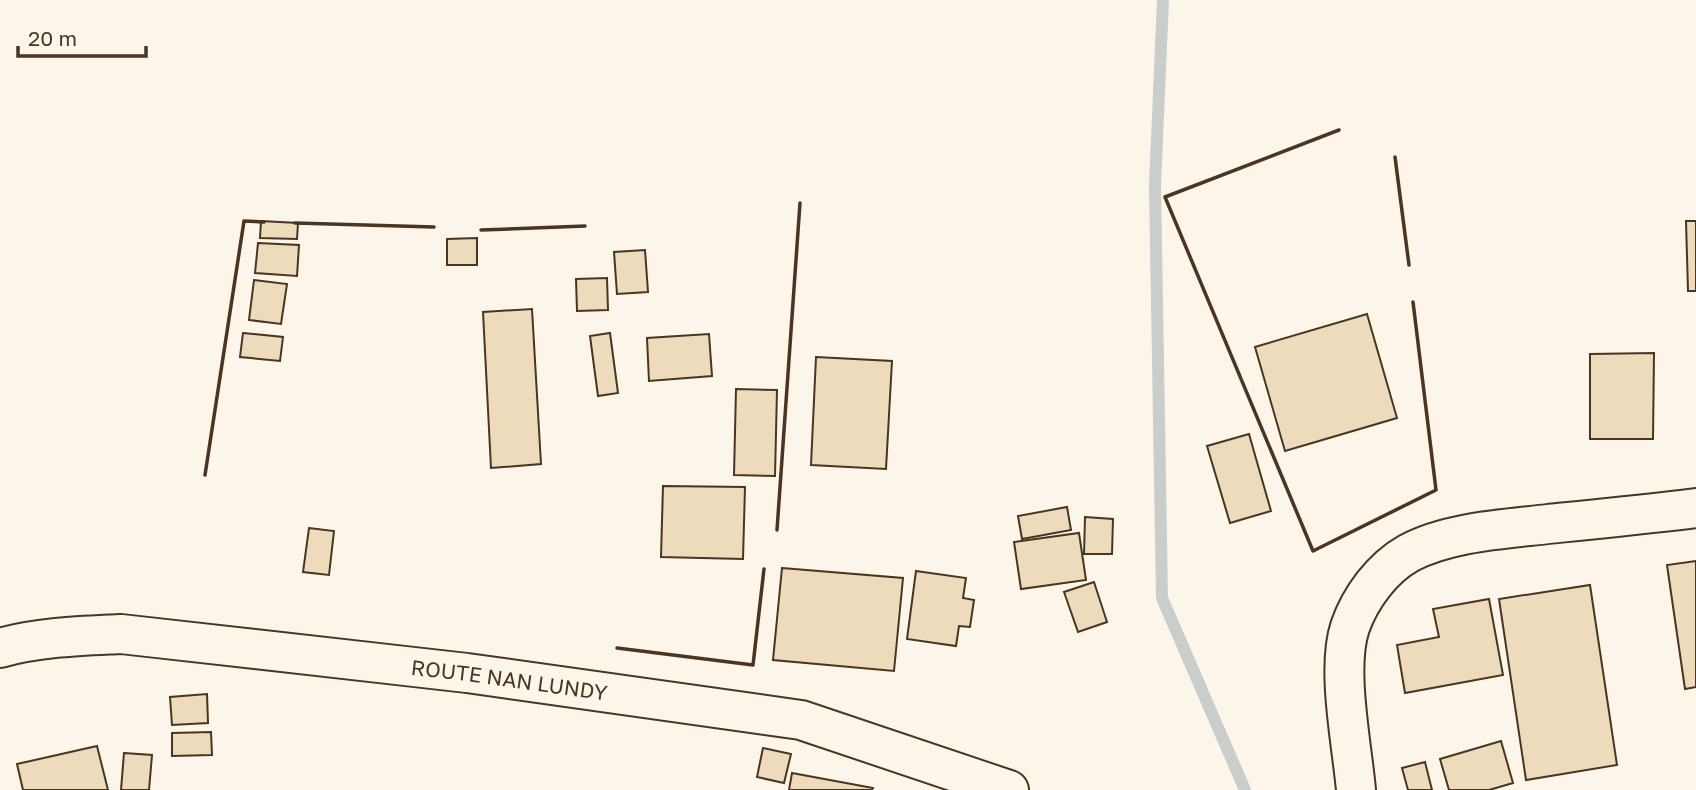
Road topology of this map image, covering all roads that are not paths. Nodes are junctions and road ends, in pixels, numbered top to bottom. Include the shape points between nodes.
1 (1696, 508) edge
2 (0, 648) edge
3 (1009, 790) edge
4 (1356, 790) edge

1 - 4 main road via 1507,528 1437,541 1407,554 1362,599 1350,628 1344,658
2 - 3 main road, ROUTE NAN LUNDY via 121,634 467,673 775,716 801,720

